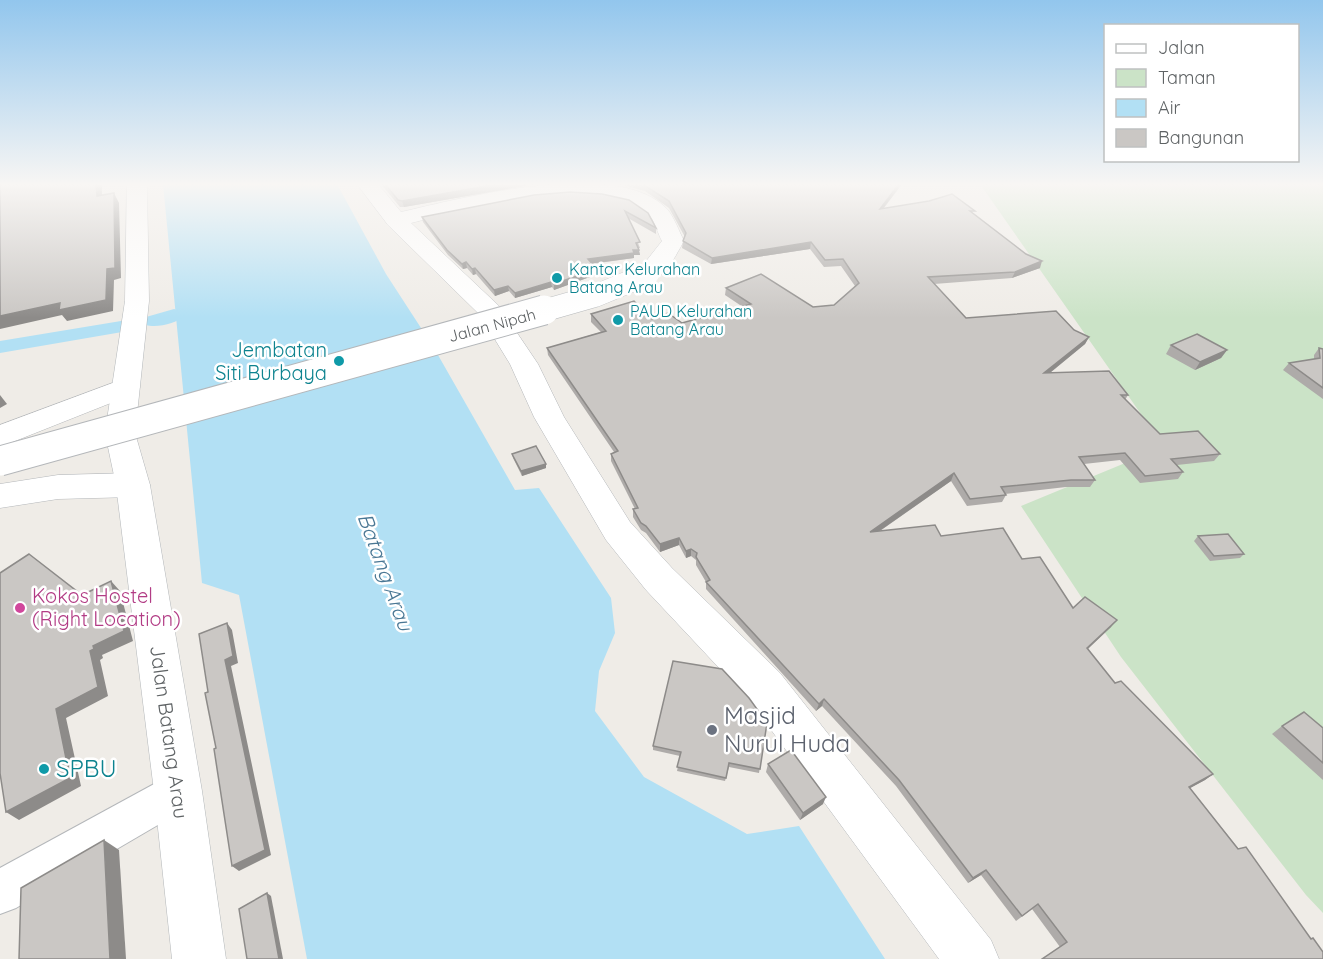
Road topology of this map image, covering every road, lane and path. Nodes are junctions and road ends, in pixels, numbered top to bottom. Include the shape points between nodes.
1 (137, 229) edge
2 (405, 229) edge
3 (671, 229) edge
4 (126, 387) junction
5 (0, 437) edge
6 (0, 461) edge
7 (132, 485) junction
8 (0, 495) edge
9 (178, 791) junction
10 (0, 892) edge
11 (199, 959) edge
12 (972, 959) edge

1 - 4 street, Jalan Batang Arau via 137,301
2 - 12 street via 490,311 618,531 659,579 765,687
3 - 6 street, Jalan Nipah, bridge via 673,241 648,274 595,296
4 - 5 street
4 - 7 street, Jalan Batang Arau via 120,433
7 - 8 street via 58,486
7 - 9 street, Jalan Batang Arau
9 - 10 street
9 - 11 street, Jalan Batang Arau

